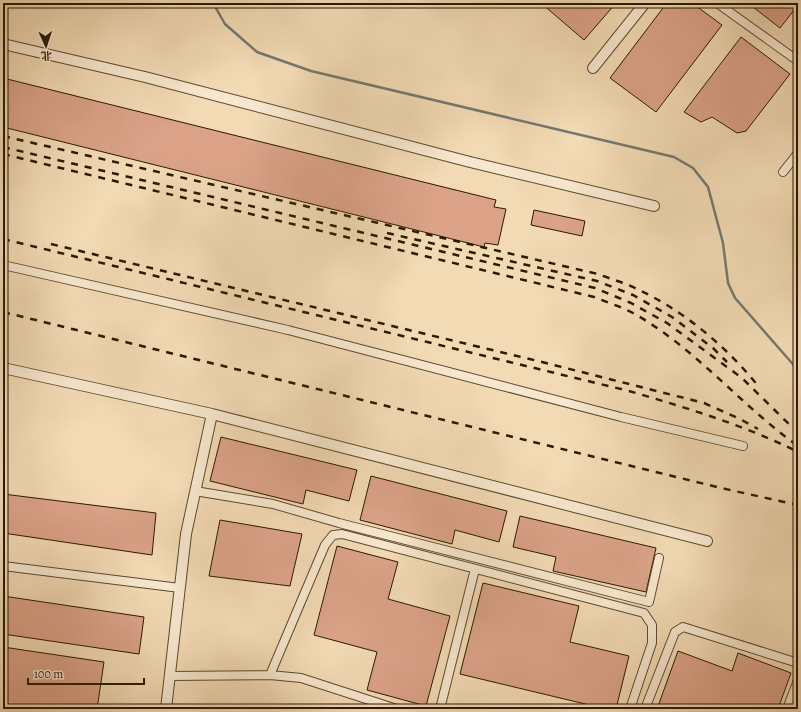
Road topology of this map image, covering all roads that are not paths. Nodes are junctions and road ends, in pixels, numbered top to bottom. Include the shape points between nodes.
1 (645, 3) edge
2 (717, 3) edge
3 (3, 44) edge
4 (798, 61) edge
5 (593, 68) dead end
6 (798, 153) edge
7 (783, 172) dead end
8 (654, 206) dead end
9 (3, 265) edge
10 (3, 368) edge
11 (212, 414) junction
12 (743, 446) dead end
13 (195, 491) junction
14 (707, 541) dead end
15 (659, 558) dead end
16 (3, 566) edge
17 (475, 569) junction
18 (180, 588) junction
19 (798, 663) edge
20 (270, 675) junction
21 (169, 676) junction
22 (798, 680) edge
23 (166, 709) edge
24 (397, 709) edge
25 (440, 709) edge
26 (630, 709) edge
27 (645, 709) edge
28 (787, 709) edge

1 - 5 street
2 - 4 street
3 - 8 street via 145,77 470,162
6 - 7 street
9 - 12 street via 288,330 621,417
10 - 11 street
11 - 13 street
11 - 14 street
13 - 15 street via 273,504 649,602
13 - 18 street via 186,534
16 - 18 street
17 - 20 street via 342,534 333,535 325,544
17 - 25 street
17 - 26 street via 644,613 652,625 652,643
18 - 21 street
19 - 27 street via 683,627 674,632
20 - 21 street
20 - 24 street via 301,678
21 - 23 street
22 - 28 street

